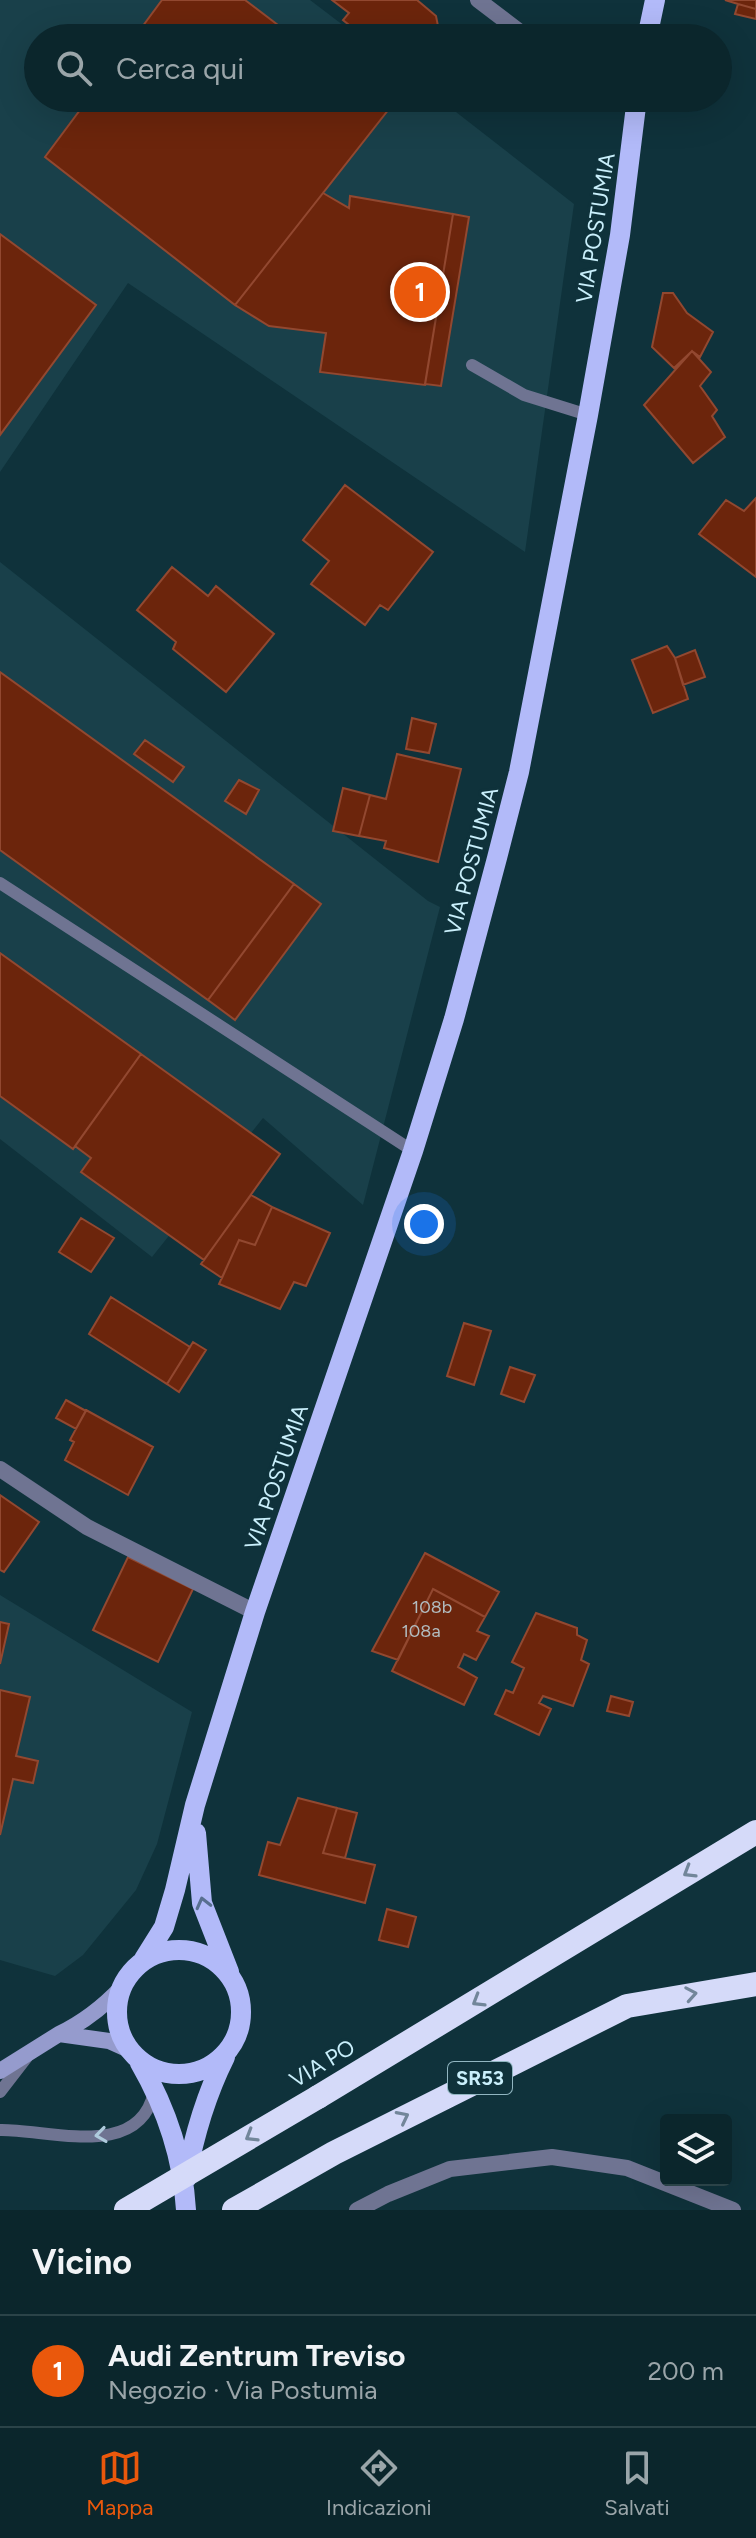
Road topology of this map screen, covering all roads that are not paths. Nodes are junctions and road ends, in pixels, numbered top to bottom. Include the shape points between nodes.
1 (478, 0) edge
2 (646, 0) edge
3 (655, 0) edge
4 (510, 24) edge
5 (645, 24) edge
6 (649, 24) edge
7 (635, 112) edge
8 (472, 365) dead end
9 (588, 415) junction
10 (0, 883) edge
11 (413, 1151) junction
12 (0, 1469) edge
13 (255, 1612) junction
14 (195, 1805) junction
15 (756, 1832) edge
16 (144, 1959) junction
17 (230, 1976) junction
18 (756, 1984) edge
19 (121, 1988) junction
20 (59, 2034) junction
21 (228, 2050) junction
22 (30, 2052) junction
23 (133, 2055) junction
24 (0, 2071) edge
25 (155, 2088) junction
26 (0, 2092) edge
27 (0, 2130) edge
28 (185, 2186) junction
29 (126, 2210) edge
30 (186, 2210) edge
31 (234, 2210) edge
32 (357, 2210) edge
33 (733, 2210) edge

1 - 4 street
2 - 5 main road
3 - 6 main road
7 - 9 main road, VIA POSTUMIA
8 - 9 lane via 524,395
9 - 11 main road, VIA POSTUMIA via 519,772
10 - 11 lane
11 - 13 main road, VIA POSTUMIA
12 - 13 street via 87,1527
13 - 14 main road, VIA POSTUMIA
14 - 16 main road, VIA POSTUMIA via 164,1927
17 -> 14 main road via 202,1903
15 -> 29 highway, VIA PO, bridge
16 - 17 main road via 161,1951 199,1952
16 - 19 main road
17 - 21 main road via 242,2013
31 -> 18 highway, SR53 via 334,2153 627,2006
19 - 20 street via 84,2022
19 - 23 main road via 117,2024
20 - 22 street
20 - 23 street via 109,2041
21 - 23 main road via 196,2072 176,2075 155,2070
21 - 28 main road via 196,2129
22 - 24 street
22 - 26 lane
23 - 25 main road
25 -> 27 lane via 143,2115 119,2132 94,2137
25 - 28 main road
28 - 30 main road
32 - 33 street via 450,2169 552,2157 627,2168

